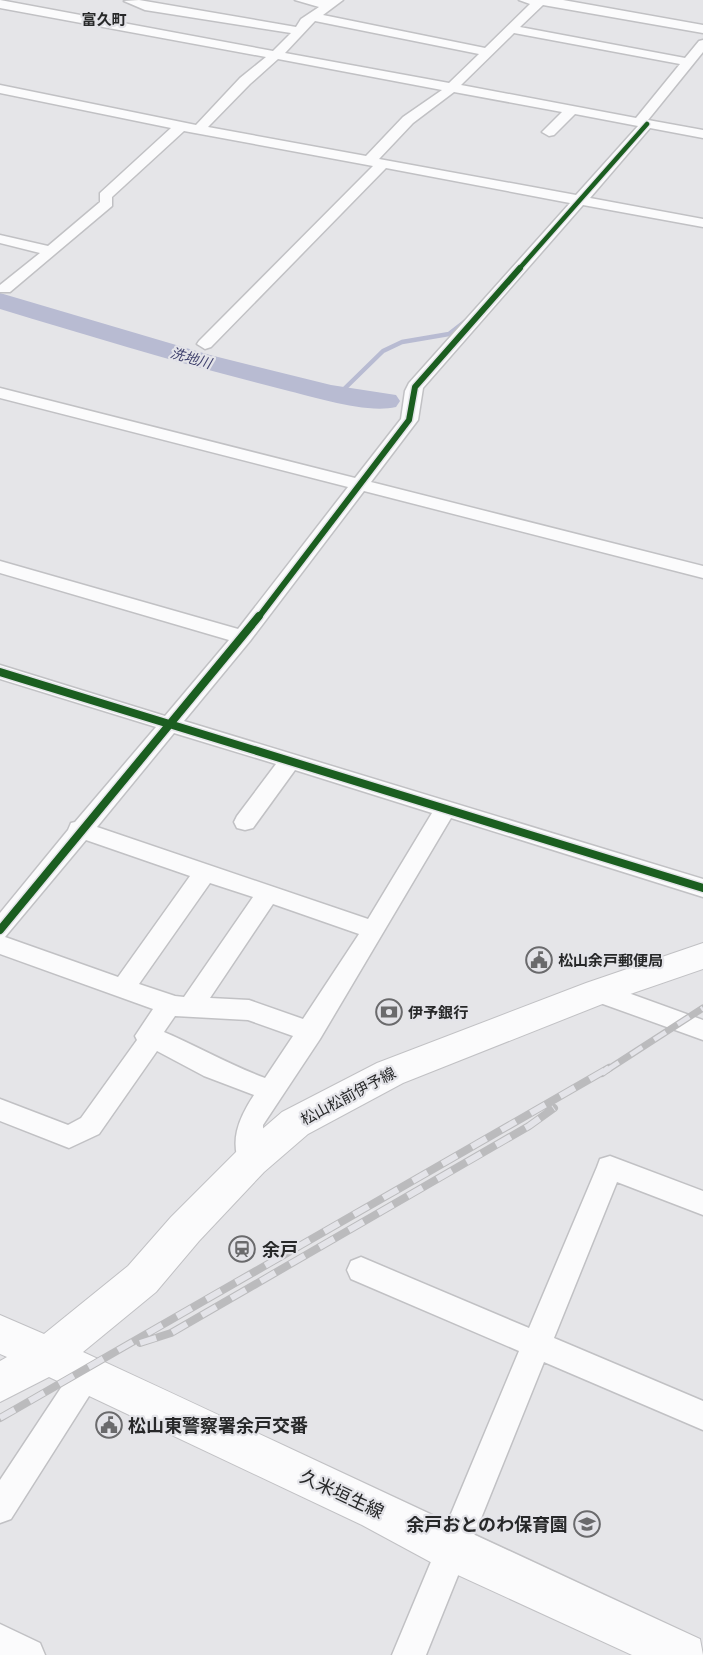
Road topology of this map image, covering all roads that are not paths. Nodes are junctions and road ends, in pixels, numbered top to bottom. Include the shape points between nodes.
1 (301, 0) edge
2 (521, 0) edge
3 (615, 0) edge
4 (540, 1) edge
5 (334, 3) edge
6 (0, 4) edge
7 (637, 4) dead end
8 (125, 6) edge
9 (314, 16) junction
10 (96, 21) junction
11 (512, 29) junction
12 (703, 29) edge
13 (296, 35) junction
14 (703, 45) edge
15 (488, 52) junction
16 (278, 54) junction
17 (688, 62) junction
18 (452, 87) junction
19 (1, 89) edge
20 (573, 110) junction
21 (540, 120) dead end
22 (643, 123) junction
23 (703, 123) edge
24 (181, 126) junction
25 (199, 129) junction
26 (697, 133) edge
27 (377, 160) junction
28 (580, 201) junction
29 (703, 223) edge
30 (0, 239) edge
31 (51, 251) junction
32 (5, 289) dead end
33 (205, 344) dead end
34 (0, 393) edge
35 (358, 484) junction
36 (0, 567) edge
37 (703, 572) edge
38 (243, 637) junction
39 (0, 673) edge
40 (168, 723) junction
41 (290, 761) junction
42 (446, 809) junction
43 (245, 822) dead end
44 (79, 829) junction
45 (205, 872) junction
46 (703, 888) edge
47 (267, 894) junction
48 (0, 930) edge
49 (374, 930) junction
50 (0, 945) edge
51 (703, 956) edge
52 (123, 988) junction
53 (598, 992) junction
54 (180, 1006) junction
55 (703, 1030) edge
56 (310, 1032) junction
57 (152, 1039) junction
58 (271, 1091) junction
59 (0, 1110) edge
60 (251, 1161) junction
61 (703, 1203) edge
62 (361, 1270) dead end
63 (0, 1334) edge
64 (537, 1345) junction
65 (47, 1357) junction
66 (86, 1375) junction
67 (0, 1383) edge
68 (703, 1416) edge
69 (0, 1508) edge
70 (452, 1549) junction
71 (0, 1641) edge
72 (28, 1655) edge
73 (409, 1655) edge
74 (684, 1655) edge

1 - 5 street
2 - 4 street
3 - 7 street
4 - 11 street
4 - 12 street
5 - 9 street
6 - 10 street
8 - 10 street
8 - 13 street
9 - 13 street
9 - 15 street
10 - 16 street
11 - 15 street
11 - 17 street
13 - 16 street
14 - 17 street
15 - 18 street
16 - 18 street
16 - 25 street via 244,81
17 - 22 street
18 - 20 street
18 - 27 street via 408,120
19 - 24 street
20 - 21 street via 553,128
20 - 22 street
22 - 26 street
22 - 28 street
23 - 26 street
24 - 25 street
24 - 31 street via 105,196 107,202
25 - 27 street
27 - 28 street
27 - 33 street via 305,245
28 - 29 street
28 - 35 street via 415,387 413,414
30 - 31 street
31 - 32 street
34 - 35 street
35 - 37 street
35 - 38 street
36 - 38 street
38 - 40 street
39 - 40 street
40 - 41 street
40 - 44 street
41 - 42 street
41 - 43 street
42 - 46 street
42 - 49 street
44 - 45 street
44 - 48 street
45 - 47 street
45 - 52 street
47 - 49 street
47 - 54 street
49 - 56 street
50 - 52 street
51 - 53 main road, 松山松前伊予線
52 - 54 street
53 - 55 street
53 - 60 main road, 松山松前伊予線 via 380,1078 295,1124
54 - 56 street via 249,1010
54 - 57 street via 148,1036
56 - 58 street
57 - 58 street via 213,1069
57 - 59 street via 90,1126 69,1137
58 - 60 street via 250,1122
60 - 65 main road, 松山松前伊予線 via 142,1279
61 - 64 street via 610,1167
62 - 64 street
63 - 65 main road, 久米垣生線
64 - 68 street
64 - 70 street
65 - 66 main road, 久米垣生線
65 - 67 main road, 松山松前伊予線
66 - 69 street
66 - 70 main road, 久米垣生線 via 378,1510
70 - 73 street
70 - 74 main road, 久米垣生線
71 - 72 street

